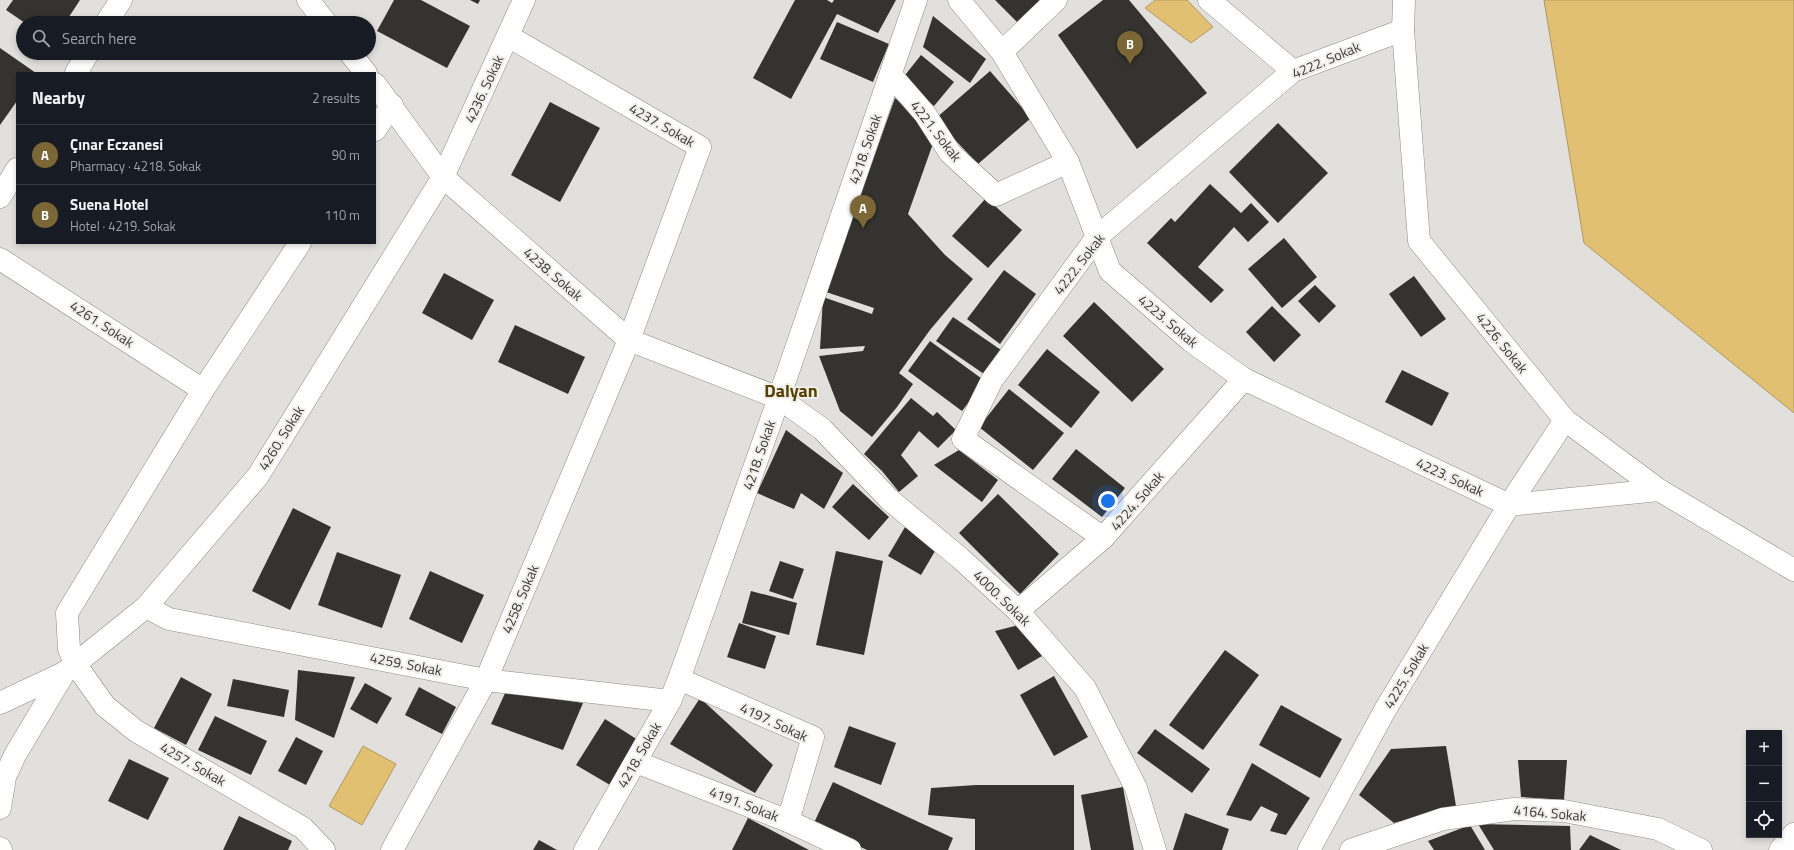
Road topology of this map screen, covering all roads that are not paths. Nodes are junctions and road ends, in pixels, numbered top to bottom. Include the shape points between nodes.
1 (120, 0) edge
2 (308, 0) edge
3 (524, 0) edge
4 (916, 0) edge
5 (959, 0) edge
6 (1056, 0) edge
7 (1209, 0) edge
8 (1404, 0) edge
9 (110, 16) edge
10 (321, 16) edge
11 (1403, 30) junction
12 (508, 36) junction
13 (1002, 52) junction
14 (84, 60) edge
15 (356, 60) edge
16 (1293, 71) junction
17 (77, 72) edge
18 (365, 72) edge
19 (891, 75) junction
20 (376, 85) edge
21 (392, 105) junction
22 (376, 129) edge
23 (1068, 162) junction
24 (16, 171) edge
25 (443, 177) junction
26 (1, 194) edge
27 (1097, 237) junction
28 (299, 244) edge
29 (0, 259) edge
30 (629, 340) junction
31 (1244, 379) junction
32 (203, 390) junction
33 (779, 398) junction
34 (1565, 420) junction
35 (1659, 490) junction
36 (1509, 505) junction
37 (1103, 538) junction
38 (1794, 570) edge
39 (146, 607) junction
40 (1018, 611) junction
41 (70, 669) junction
42 (680, 679) junction
43 (486, 680) junction
44 (670, 701) junction
45 (0, 702) edge
46 (636, 762) junction
47 (0, 808) edge
48 (788, 821) junction
49 (1794, 834) edge
50 (587, 849) edge
51 (324, 850) edge
52 (392, 850) edge
53 (850, 850) edge
54 (1156, 850) edge
55 (1309, 850) edge
56 (1351, 850) edge
57 (1701, 850) edge
58 (1780, 850) edge

1 - 9 street
2 - 10 street
3 - 12 street, 4236. Sokak
4 - 19 street, 4218. Sokak
5 - 13 street, 4223. Sokak
6 - 13 street
7 - 16 street
8 - 11 street, 4226. Sokak
11 - 16 street, 4222. Sokak
11 - 34 street, 4226. Sokak via 1419,241
12 - 25 street, 4236. Sokak
12 - 30 street, 4237. Sokak via 700,146
13 - 23 street, 4223. Sokak
14 - 17 street
15 - 18 street
16 - 27 street, 4222. Sokak
19 - 23 street, 4221. Sokak via 925,114 950,153 996,195
19 - 33 street, 4218. Sokak
20 - 21 street, 4238. Sokak
21 - 22 street
21 - 25 street, 4238. Sokak
23 - 27 street, 4223. Sokak
24 - 26 street
25 - 30 street, 4238. Sokak
25 - 39 street, 4260. Sokak via 258,476
27 - 31 street, 4223. Sokak via 1110,271 1191,341
27 - 37 street, 4222. Sokak via 992,380 963,439
28 - 32 street
29 - 32 street, 4261. Sokak
30 - 33 street, 4238. Sokak
30 - 43 street, 4258. Sokak
31 - 36 street, 4223. Sokak
31 - 37 street, 4224. Sokak
32 - 41 street via 67,613
33 - 40 street, 4000. Sokak via 822,429 890,500 960,558
33 - 42 street, 4218. Sokak
34 - 35 street, 4226. Sokak
34 - 36 street, 4225. Sokak
35 - 36 street
35 - 38 street, 4226. Sokak
36 - 55 street, 4225. Sokak via 1385,710
37 - 40 street, 4224. Sokak
39 - 41 street, 4260. Sokak
39 - 43 street, 4259. Sokak via 169,619
40 - 54 street, 4000. Sokak via 1085,688 1136,788
41 - 45 street, 4260. Sokak
41 - 47 street via 15,755 5,776
41 - 51 street, 4257. Sokak via 105,706 136,731 303,828
42 - 44 street, 4218. Sokak
42 - 48 street, 4197. Sokak via 813,737
43 - 44 street, 4259. Sokak
43 - 52 street, 4258. Sokak
44 - 46 street, 4218. Sokak
46 - 48 street, 4191. Sokak
46 - 50 street, 4218. Sokak
48 - 53 street, 4191. Sokak
49 - 58 street
56 - 57 street, 4164. Sokak via 1443,819 1514,809 1564,811 1658,829

